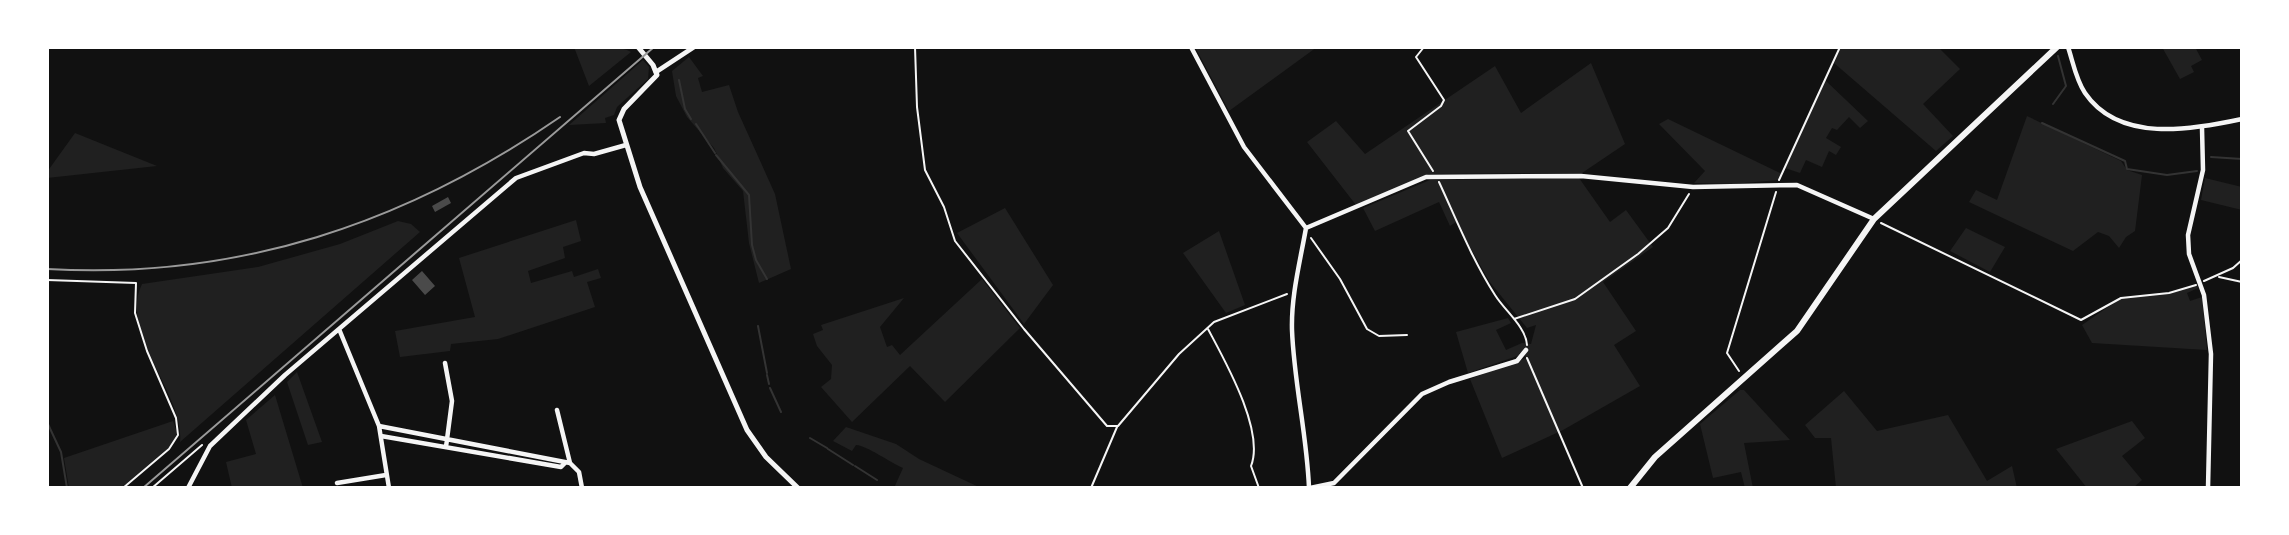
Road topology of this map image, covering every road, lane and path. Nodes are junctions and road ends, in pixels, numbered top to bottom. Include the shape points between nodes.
1 (638, 47) edge
2 (694, 47) edge
3 (915, 47) edge
4 (1191, 47) edge
5 (1424, 47) edge
6 (1840, 47) edge
7 (2057, 47) edge
8 (2068, 47) edge
9 (656, 72) junction
10 (2242, 119) edge
11 (2202, 128) junction
12 (626, 145) junction
13 (1437, 178) junction
14 (1777, 184) junction
15 (1693, 187) junction
16 (1874, 219) junction
17 (1306, 228) junction
18 (2242, 260) edge
19 (2218, 277) junction
20 (47, 279) edge
21 (2242, 282) edge
22 (2200, 283) junction
23 (1294, 292) junction
24 (1513, 319) junction
25 (1207, 328) junction
26 (339, 329) junction
27 (1407, 335) dead end
28 (1525, 352) junction
29 (445, 363) dead end
30 (1744, 378) junction
31 (557, 410) dead end
32 (379, 426) junction
33 (1118, 426) junction
34 (381, 436) junction
35 (447, 438) junction
36 (210, 446) junction
37 (446, 447) junction
38 (505, 450) junction
39 (503, 457) junction
40 (568, 463) junction
41 (386, 475) junction
42 (337, 483) dead end
43 (123, 488) edge
44 (152, 488) edge
45 (188, 488) edge
46 (388, 488) edge
47 (582, 488) edge
48 (798, 488) edge
49 (1091, 488) edge
50 (1259, 488) edge
51 (1309, 488) edge
52 (1583, 488) edge
53 (1630, 488) edge
54 (2208, 488) edge

1 - 9 street
2 - 9 street
3 - 33 path via 925,170 955,241 1101,421
4 - 17 street via 1244,147
5 - 13 path via 1416,57 1444,100 1408,131
6 - 14 path
7 - 16 main road
8 - 11 street via 2083,90 2110,119 2138,127
9 - 12 street via 654,81 620,116
10 - 11 street
11 - 22 street via 2203,170 2188,235 2189,254
12 - 26 street via 522,173
12 - 48 street via 666,249 747,430 766,457
13 - 15 street via 1581,176
13 - 17 street via 1426,177
13 - 24 path via 1465,244
14 - 15 street
14 - 16 street via 1797,185
14 - 30 path via 1727,353
15 - 24 path via 1668,228 1638,254 1575,299
16 - 22 path via 2081,320 2122,298 2169,293
16 - 30 main road via 1797,331
17 - 23 street
17 - 27 path via 1367,329 1379,336
18 - 19 path
19 - 21 path
19 - 22 path
20 - 43 path via 136,283 135,313 176,418 178,435 169,449
22 - 54 street via 2212,367
23 - 25 path via 1224,316
23 - 51 street via 1294,355
24 - 28 path via 1526,337
25 - 33 path
25 - 50 path via 1242,395 1255,456 1251,466
26 - 32 street
26 - 36 street
28 - 51 street via 1512,363 1422,394 1334,484
28 - 52 path
29 - 35 street via 452,401
30 - 53 main road via 1655,457
31 - 40 street
32 - 34 street
32 - 35 street
33 - 49 path
34 - 37 street
34 - 41 street
35 - 37 street
35 - 38 street
36 - 44 path via 201,446
36 - 45 street
37 - 39 street
38 - 39 street
38 - 40 street
39 - 40 street via 561,467
40 - 47 street via 579,472
41 - 42 street
41 - 46 street

